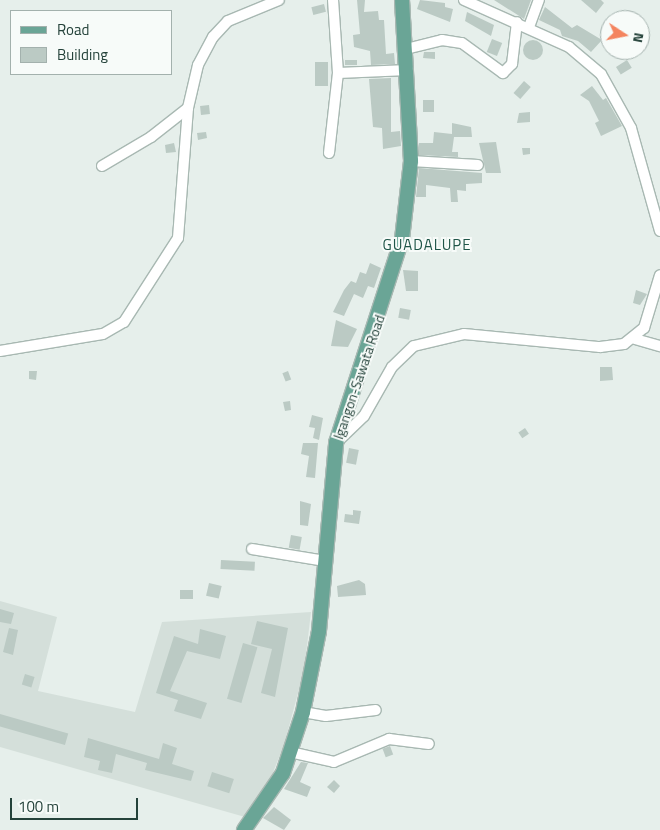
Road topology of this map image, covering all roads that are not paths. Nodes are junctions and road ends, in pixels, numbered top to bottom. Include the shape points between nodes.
1 (279, 0) edge
2 (333, 0) edge
3 (402, 0) edge
4 (464, 0) edge
5 (539, 0) edge
6 (517, 22) junction
7 (530, 27) junction
8 (406, 49) junction
9 (408, 70) junction
10 (338, 72) junction
11 (188, 108) junction
12 (330, 153) dead end
13 (411, 161) junction
14 (478, 165) dead end
15 (102, 166) dead end
16 (660, 231) edge
17 (660, 275) edge
18 (635, 339) junction
19 (660, 346) edge
20 (0, 351) edge
21 (336, 443) junction
22 (252, 549) dead end
23 (325, 561) junction
24 (376, 710) dead end
25 (303, 712) junction
26 (429, 744) dead end
27 (290, 752) junction
28 (244, 830) edge

1 - 11 street via 243,11 213,37 198,66
2 - 10 street
3 - 8 main road, Igangon-Sawata Road
4 - 6 street
5 - 7 street
6 - 7 street
6 - 8 street via 512,64 503,73 462,43 442,40
7 - 16 street via 586,58 613,93 631,128
8 - 9 main road, Igangon-Sawata Road
9 - 10 street
9 - 13 main road, Igangon-Sawata Road
10 - 12 street
11 - 15 street via 151,137
11 - 20 street via 178,238 128,316 103,334
13 - 14 street
13 - 21 main road, Igangon-Sawata Road via 406,215 394,269
17 - 18 street via 650,313
18 - 19 street
18 - 21 street via 600,348 464,334 426,340 398,359 364,416
21 - 23 main road, Igangon-Sawata Road
22 - 23 street
23 - 25 main road, Igangon-Sawata Road via 319,631
24 - 25 street via 326,716
25 - 27 main road, Igangon-Sawata Road
26 - 27 street via 389,739 334,762
27 - 28 main road, Igangon-Sawata Road via 271,794

